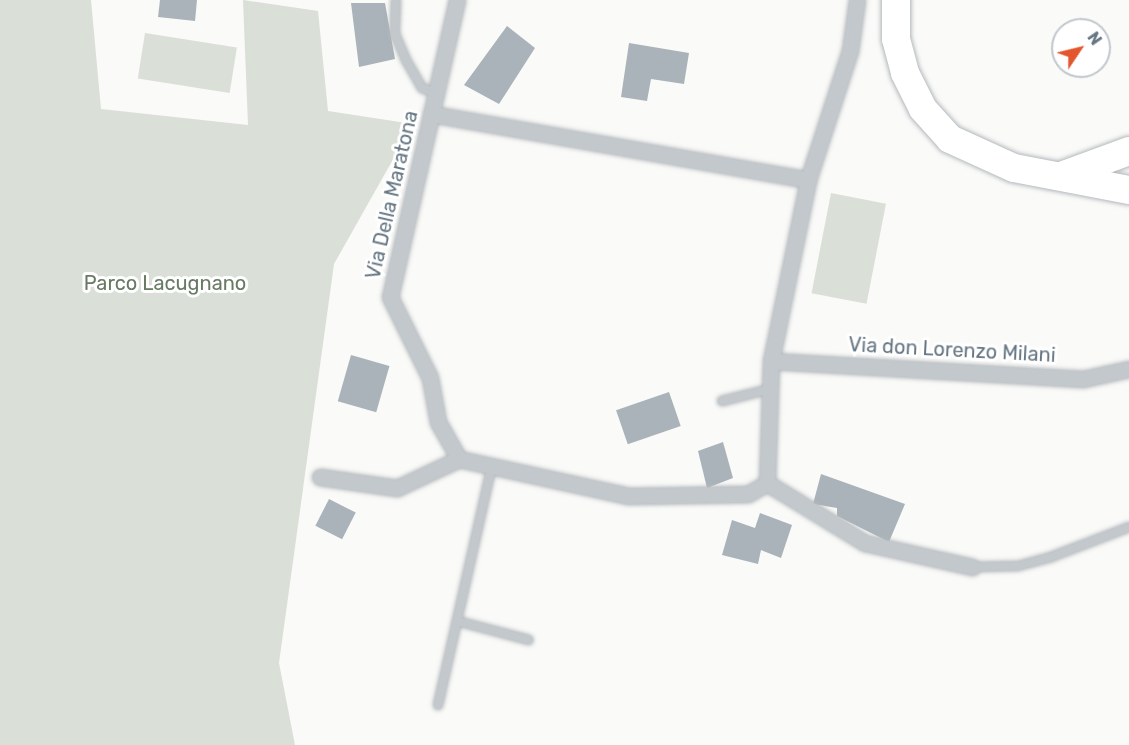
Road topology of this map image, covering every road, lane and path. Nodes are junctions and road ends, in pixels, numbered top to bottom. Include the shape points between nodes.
1 (396, 0) edge
2 (457, 0) edge
3 (857, 0) edge
4 (896, 0) edge
5 (436, 93) junction
6 (431, 114) junction
7 (1129, 151) edge
8 (1059, 177) junction
9 (808, 180) junction
10 (1129, 190) edge
11 (771, 361) junction
12 (1129, 369) edge
13 (770, 389) junction
14 (722, 401) dead end
15 (459, 459) junction
16 (492, 466) junction
17 (320, 477) dead end
18 (766, 483) junction
19 (1129, 527) edge
20 (972, 567) joint
21 (457, 621) junction
22 (529, 640) dead end
23 (438, 705) dead end

1 - 5 lane via 395,34 406,60 422,88
2 - 5 street, Via Della Maratona
3 - 9 street via 849,51
4 - 8 highway via 896,39 905,73 930,117 951,140 977,155
5 - 6 street, Via Della Maratona
6 - 9 street
6 - 15 street, Via Della Maratona via 390,297 429,378 438,422
7 - 8 highway via 1115,160
8 - 10 highway
9 - 11 street
11 - 12 street, Via don Lorenzo Milani via 1083,379
11 - 13 street
13 - 14 lane
13 - 18 street
15 - 16 street
15 - 17 street via 397,488
16 - 18 street via 628,496 748,494
16 - 21 lane
18 - 20 street via 865,543
19 - 20 lane via 1051,558 1018,566
21 - 22 lane
21 - 23 lane

